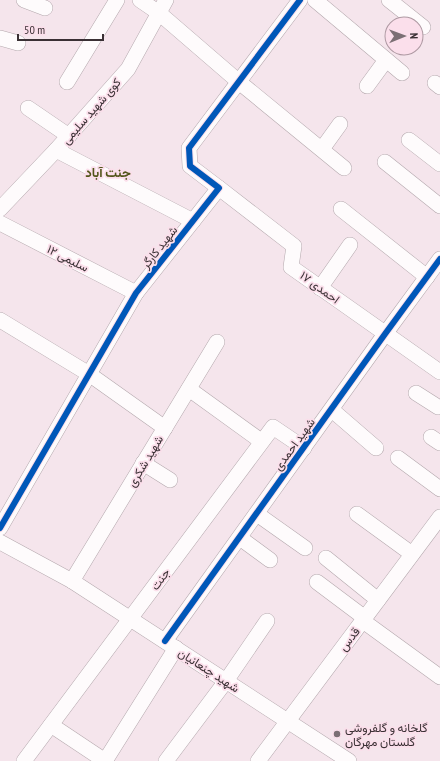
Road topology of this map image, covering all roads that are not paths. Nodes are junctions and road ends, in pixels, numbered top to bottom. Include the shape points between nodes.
1 (24, 0) edge
2 (117, 0) edge
3 (140, 0) edge
4 (300, 0) edge
5 (315, 0) edge
6 (389, 0) edge
7 (162, 6) edge
8 (45, 8) dead end
9 (409, 16) edge
10 (0, 38) edge
11 (18, 43) dead end
12 (386, 60) junction
13 (402, 73) dead end
14 (67, 82) dead end
15 (239, 82) junction
16 (367, 86) dead end
17 (28, 108) dead end
18 (340, 124) dead end
19 (69, 136) junction
20 (409, 140) dead end
21 (322, 149) junction
22 (56, 150) junction
23 (385, 162) dead end
24 (440, 164) edge
25 (344, 168) dead end
26 (219, 188) junction
27 (440, 206) edge
28 (0, 209) edge
29 (341, 209) dead end
30 (193, 221) junction
31 (0, 223) edge
32 (350, 245) dead end
33 (440, 259) edge
34 (427, 277) junction
35 (320, 288) junction
36 (136, 293) junction
37 (0, 320) edge
38 (385, 334) junction
39 (217, 342) dead end
40 (440, 372) edge
41 (89, 374) junction
42 (189, 389) junction
43 (416, 393) dead end
44 (439, 406) edge
45 (332, 410) junction
46 (165, 428) junction
47 (261, 441) junction
48 (304, 448) junction
49 (376, 448) dead end
50 (398, 458) dead end
51 (143, 463) junction
52 (170, 480) dead end
53 (440, 489) edge
54 (257, 514) junction
55 (357, 514) dead end
56 (439, 520) edge
57 (0, 528) edge
58 (240, 538) junction
59 (0, 542) edge
60 (305, 548) dead end
61 (412, 554) junction
62 (326, 558) dead end
63 (270, 560) dead end
64 (72, 581) junction
65 (318, 582) dead end
66 (378, 600) junction
67 (130, 619) junction
68 (364, 619) junction
69 (267, 621) dead end
70 (171, 645) junction
71 (440, 678) edge
72 (226, 681) junction
73 (288, 721) junction
74 (51, 725) junction
75 (345, 760) edge
76 (24, 761) edge
77 (105, 761) edge
78 (166, 761) edge
79 (258, 761) edge

1 - 8 street
2 - 14 street
3 - 7 street
4 - 15 street
5 - 12 street
6 - 9 street
7 - 15 street
7 - 19 street, کوی شهید سلیمی via 128,69
10 - 11 street
12 - 13 street
12 - 16 street
15 - 21 street
15 - 26 street via 189,148 190,166
17 - 19 street
18 - 21 street
19 - 22 street, کوی شهید سلیمی
20 - 24 street
21 - 25 street
22 - 28 street, کوی شهید سلیمی
22 - 30 street
23 - 27 street
26 - 30 street, شهید کارگر
26 - 35 street, احمدی ۱۷ via 294,246 292,267
29 - 34 street
30 - 36 street, شهید کارگر
31 - 36 street, سلیمی ۱۲
32 - 35 street
33 - 34 street, شهید احمدی
34 - 38 street, شهید احمدی
35 - 38 street, احمدی ۱۷
36 - 41 street, شهید کارگر
37 - 41 street
38 - 40 street, احمدی ۱۷
38 - 45 street, شهید احمدی
39 - 42 street, شهید شکری
41 - 46 street
41 - 57 street, شهید کارگر
42 - 46 street, شهید شکری
42 - 47 street
43 - 44 street
45 - 48 street, شهید احمدی
45 - 49 street
46 - 51 street, شهید شکری
47 - 48 street, جنت via 273,427
47 - 67 street, جنت
48 - 54 street, شهید احمدی
50 - 53 street
51 - 52 street
51 - 64 street, شهید شکری
54 - 58 street, شهید احمدی
54 - 60 street
55 - 61 street
56 - 61 street, قدس
58 - 63 street
58 - 70 street, شهید احمدی
59 - 64 street, شهید چنعانیان
61 - 66 street, قدس
62 - 66 street
64 - 67 street, شهید چنعانیان
65 - 68 street
66 - 68 street, قدس
67 - 70 street, شهید چنعانیان
67 - 74 street, جنت
68 - 71 street
68 - 73 street, قدس
69 - 72 street
70 - 72 street, شهید چنعانیان
70 - 77 street, شهید احمدی
72 - 73 street, شهید چنعانیان
72 - 78 street
73 - 75 street, شهید چنعانیان
73 - 79 street, قدس
74 - 76 street, جنت
74 - 77 street

